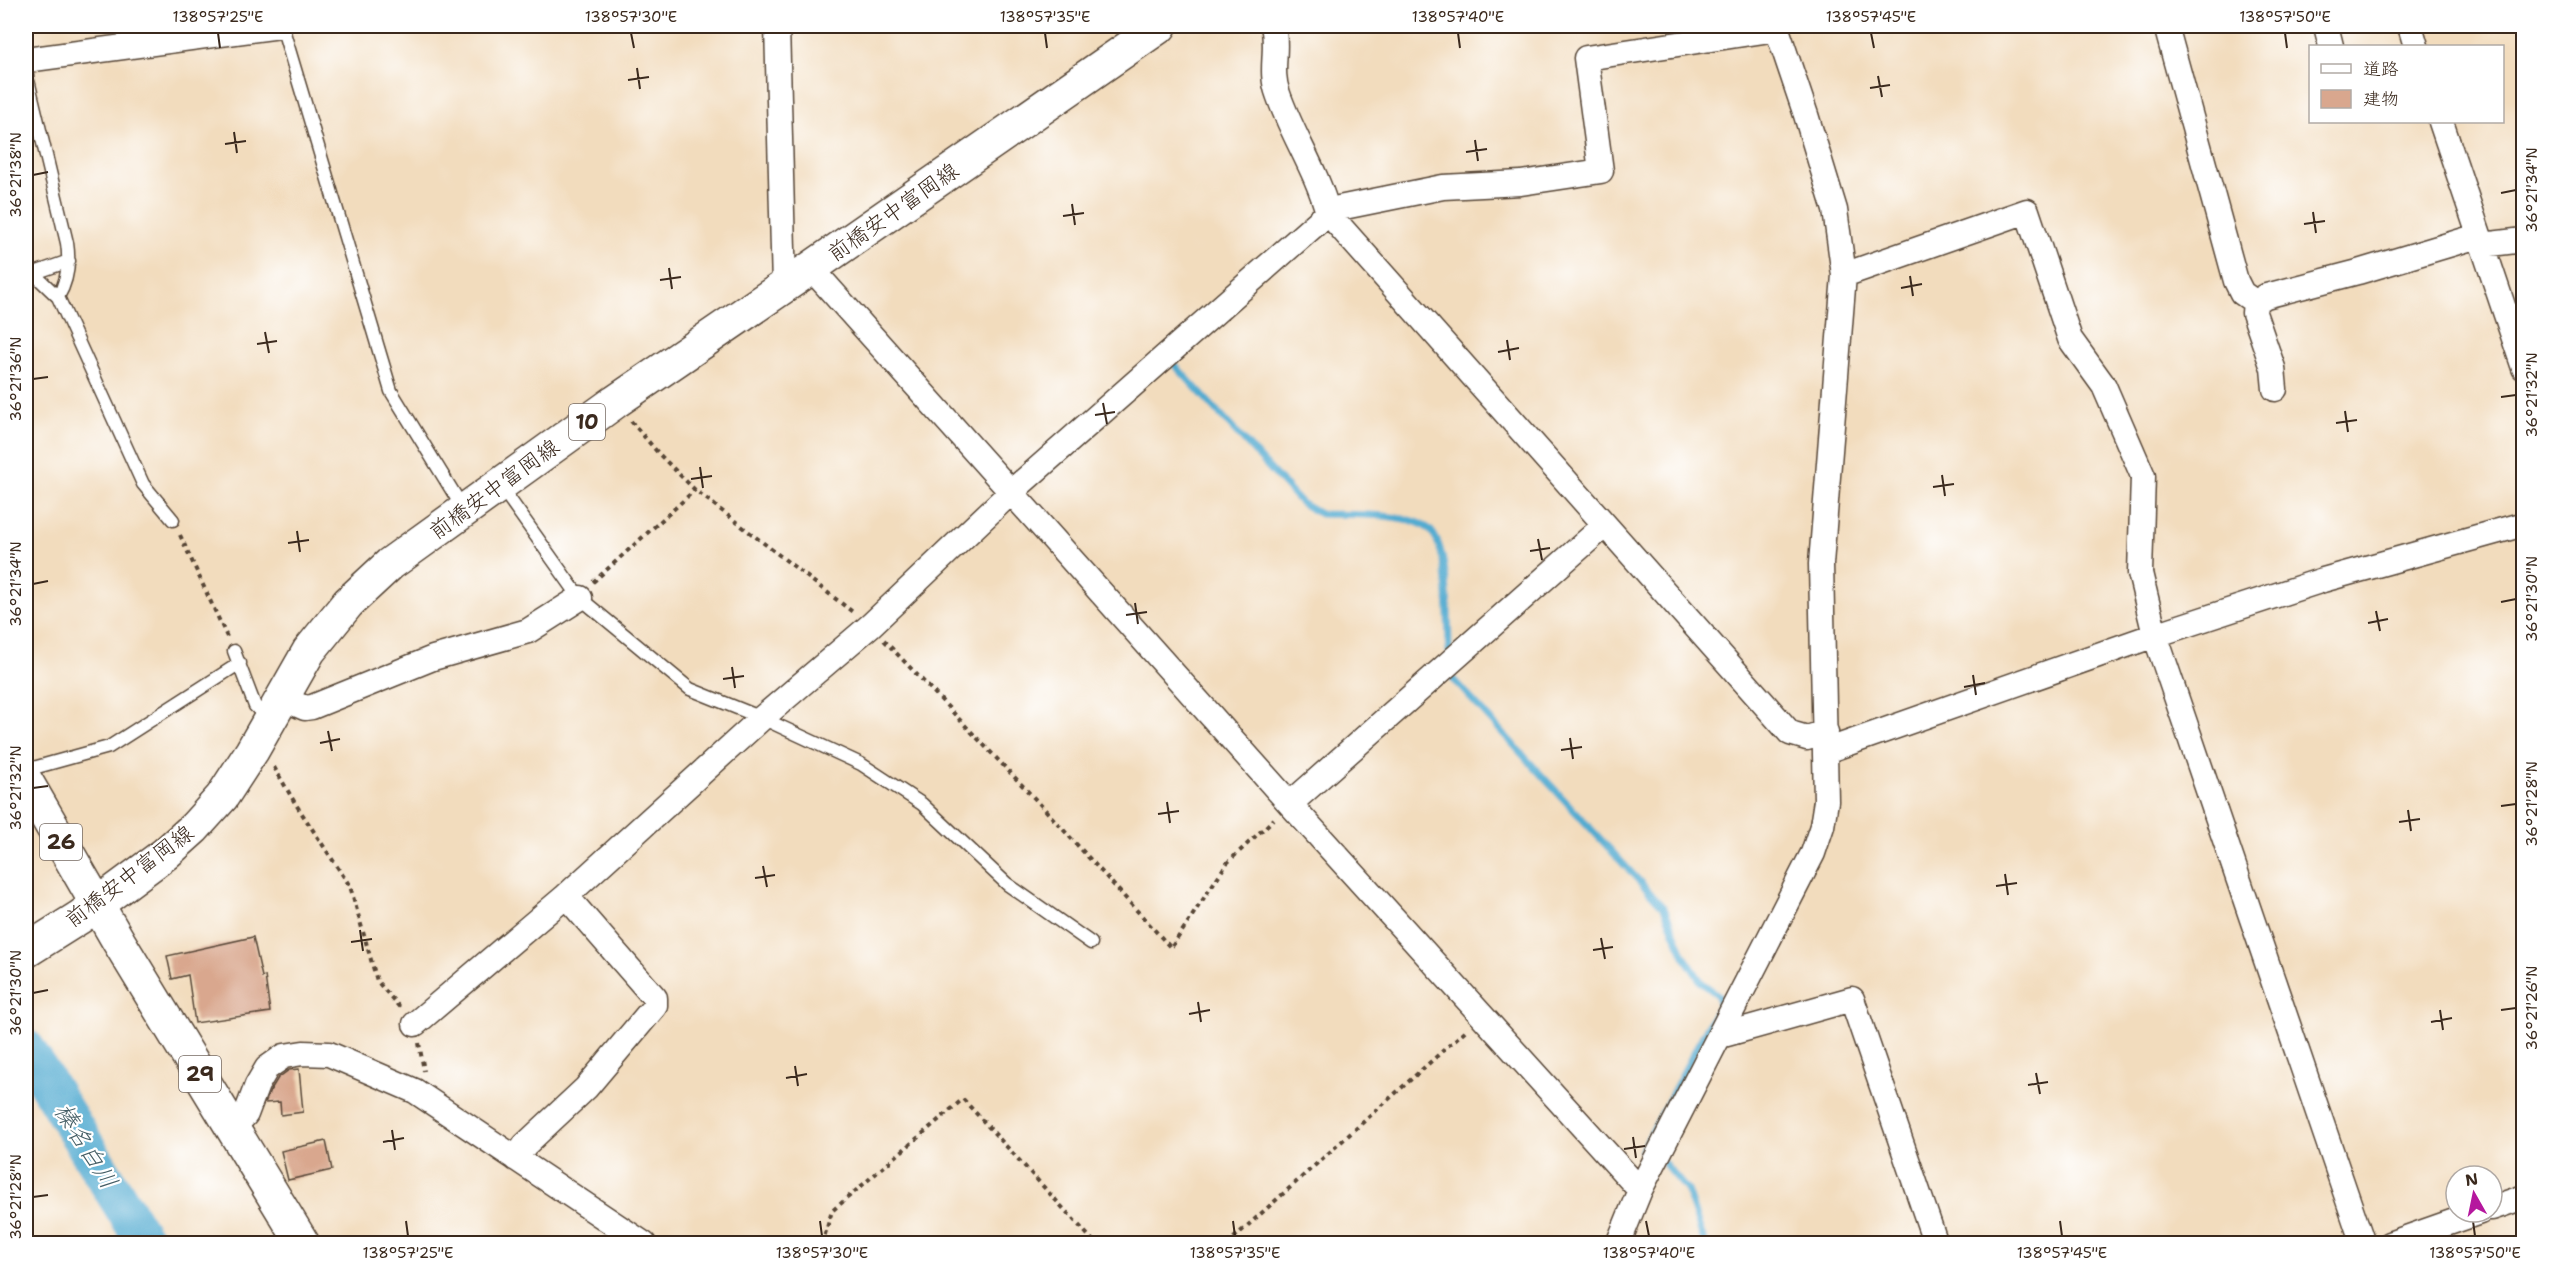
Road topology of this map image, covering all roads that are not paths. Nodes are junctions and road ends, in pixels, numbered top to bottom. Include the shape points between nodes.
1 (281, 26) edge
2 (777, 26) edge
3 (1160, 26) edge
4 (1273, 26) edge
5 (2166, 26) edge
6 (2326, 26) edge
7 (2409, 26) edge
8 (1777, 27) edge
9 (221, 30) edge
10 (2331, 45) edge
11 (2416, 45) edge
12 (26, 60) edge
13 (26, 72) edge
14 (2441, 123) edge
15 (1328, 213) junction
16 (2480, 240) junction
17 (2523, 240) edge
18 (69, 261) junction
19 (811, 268) junction
20 (30, 275) edge
21 (1844, 275) junction
22 (784, 287) junction
23 (57, 297) junction
24 (2254, 302) junction
25 (2523, 368) edge
26 (2275, 389) dead end
27 (500, 486) junction
28 (1010, 493) junction
29 (465, 511) junction
30 (173, 520) road end
31 (2523, 524) edge
32 (1604, 526) junction
33 (580, 598) junction
34 (2155, 635) junction
35 (234, 651) road end
36 (240, 663) junction
37 (276, 709) junction
38 (762, 718) junction
39 (1826, 741) junction
40 (26, 770) edge
41 (26, 781) edge
42 (1290, 804) junction
43 (566, 896) junction
44 (88, 910) junction
45 (1091, 943) dead end
46 (26, 951) edge
47 (415, 1024) road end
48 (1720, 1036) junction
49 (233, 1128) junction
50 (516, 1159) junction
51 (1640, 1190) junction
52 (2523, 1197) edge
53 (2504, 1204) edge
54 (2446, 1224) edge
55 (303, 1244) edge
56 (644, 1244) edge
57 (1618, 1244) edge
58 (1936, 1244) edge
59 (2363, 1244) edge
60 (2389, 1244) edge

1 - 9 street
1 - 29 lane via 391,391
2 - 22 street
3 - 19 main road, 前橋安中富岡線 / 10
4 - 15 street via 1273,76 1278,95
5 - 24 street via 2236,281 2242,293
6 - 10 street
7 - 11 street
8 - 15 street via 1586,58 1601,171 1521,183 1443,187
8 - 21 street via 1835,210
9 - 12 street
13 - 18 lane
14 - 16 street
15 - 28 street
15 - 32 street
16 - 17 street
16 - 24 street
16 - 25 street
18 - 20 lane
18 - 23 lane via 64,286
19 - 22 main road, 前橋安中富岡線 / 10
19 - 28 street
20 - 23 lane
21 - 34 street via 2026,211 2070,339 2104,386 2143,476 2140,573
21 - 39 street via 1821,564
22 - 27 main road, 前橋安中富岡線 / 10
23 - 30 lane via 143,484
24 - 26 street
27 - 29 main road, 前橋安中富岡線 / 10
27 - 33 lane
28 - 38 street via 871,625
28 - 42 street
29 - 37 main road, 前橋安中富岡線 / 10 via 390,564 348,603 309,651
31 - 34 street via 2323,580
32 - 39 street via 1790,734
32 - 42 street
33 - 37 street via 528,631 433,658 312,707
33 - 38 lane via 690,689
34 - 39 street
34 - 59 street
35 - 36 lane
36 - 37 lane via 255,706
36 - 40 lane via 109,747
37 - 44 main road, 前橋安中富岡線 / 10 via 222,797 194,828
38 - 43 street
38 - 45 lane via 861,764 922,804 1007,884
39 - 48 street via 1826,801 1813,854
41 - 44 main road, 26
42 - 51 street
43 - 47 street
43 - 50 street via 655,998 655,1006 586,1088 525,1145
44 - 46 main road, 前橋安中富岡線 / 10
44 - 49 main road, 29
48 - 51 street
48 - 58 street via 1852,999
49 - 50 street via 246,1114 267,1068 284,1056 329,1054 414,1091
49 - 55 main road, 29
50 - 56 street
51 - 57 street
52 - 53 street
54 - 60 street

